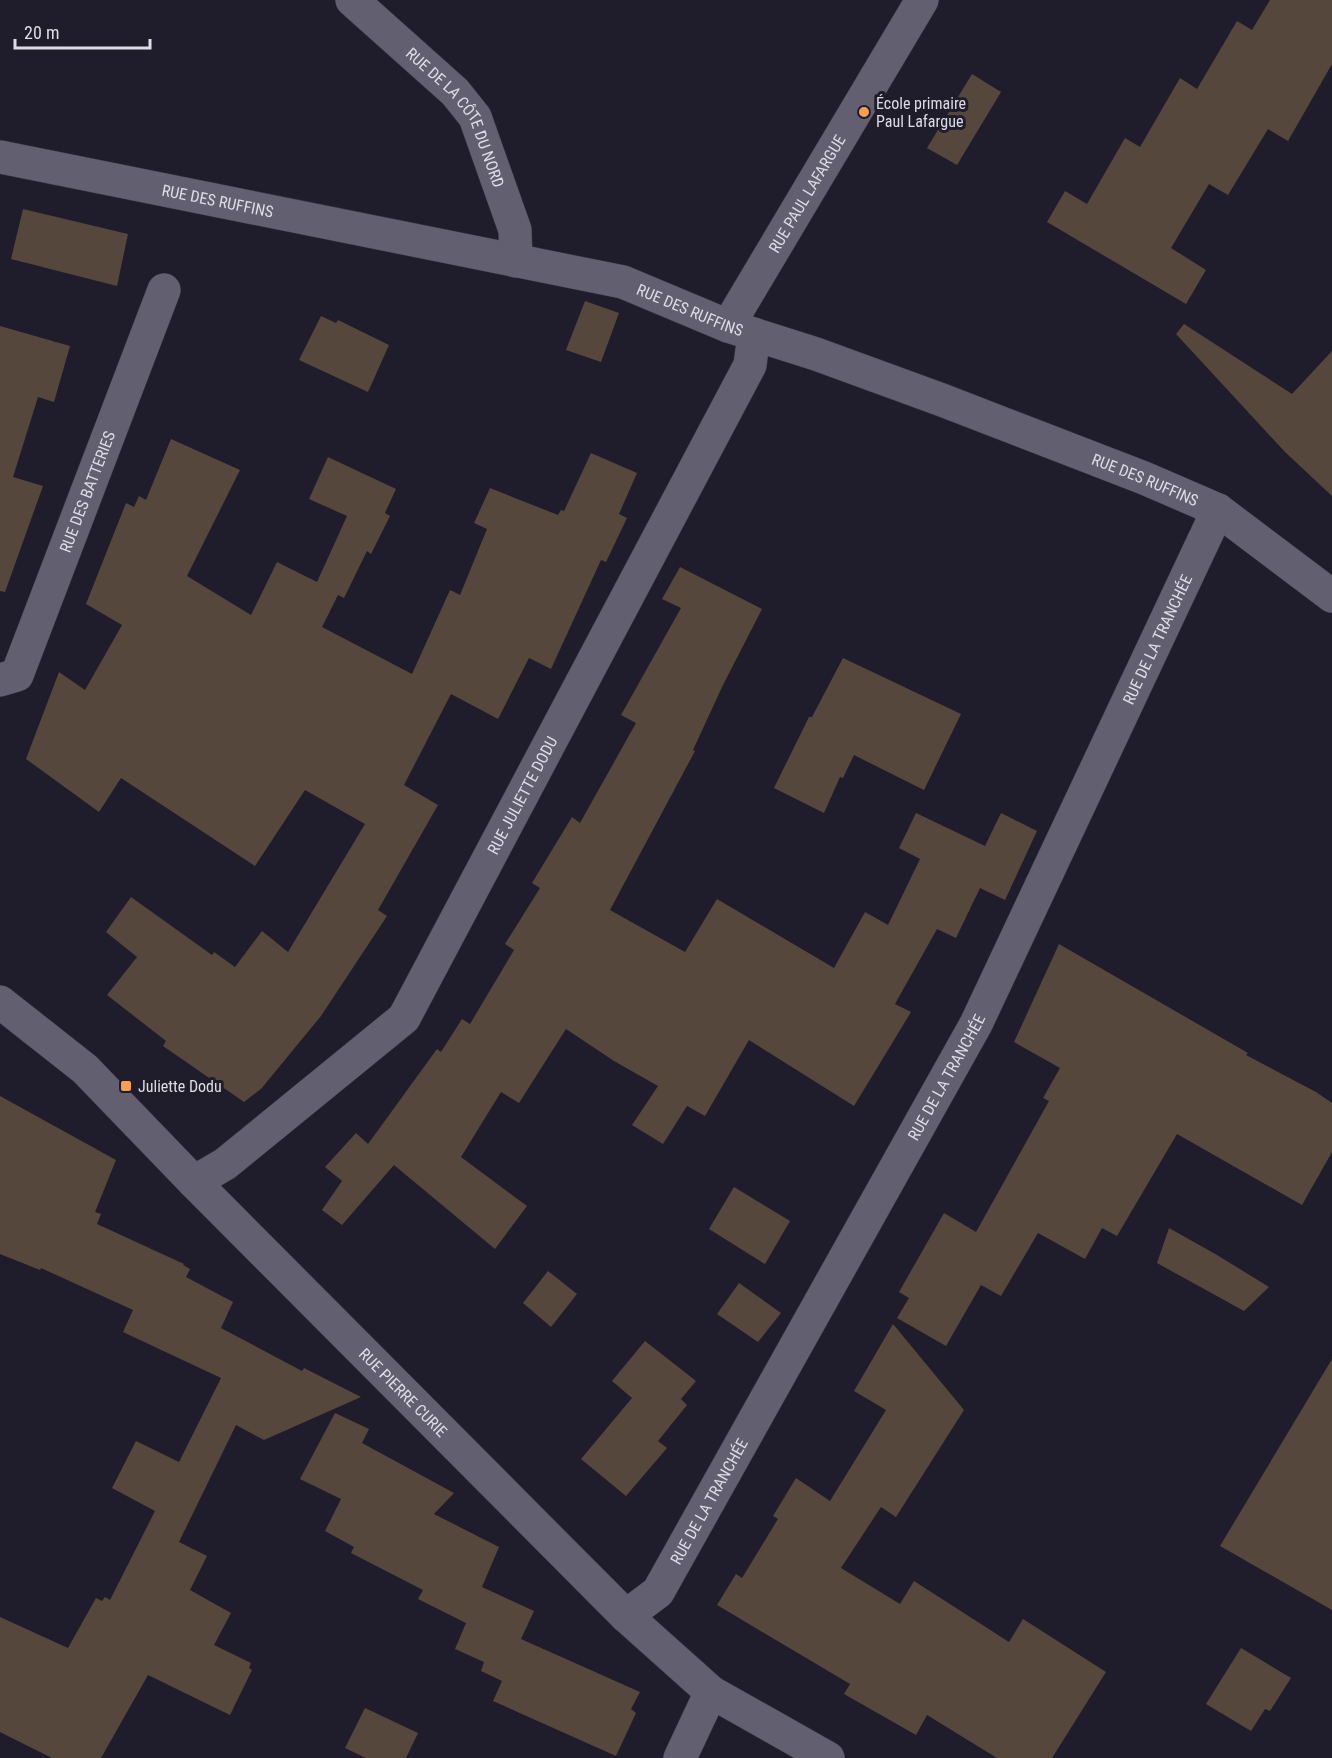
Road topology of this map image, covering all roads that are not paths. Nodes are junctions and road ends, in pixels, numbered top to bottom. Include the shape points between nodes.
1 (352, 0) edge
2 (922, 0) edge
3 (0, 157) edge
4 (516, 261) junction
5 (164, 290) dead end
6 (741, 330) junction
7 (1218, 510) junction
8 (1332, 596) edge
9 (0, 680) edge
10 (0, 1002) edge
11 (194, 1182) junction
12 (626, 1616) junction
13 (711, 1692) junction
14 (680, 1758) edge
15 (828, 1758) edge

1 - 4 street, RUE DE LA CÔTE DU NORD via 456,92 474,117 515,230
2 - 6 street, RUE PAUL LAFARGUE
3 - 4 street, RUE DES RUFFINS
4 - 6 street, RUE DES RUFFINS via 623,282
5 - 9 street, RUE DES BATTERIES via 17,675
6 - 7 street, RUE DES RUFFINS via 942,400
6 - 11 street, RUE JULIETTE DODU via 750,365 404,1018 225,1164
7 - 8 street, RUE DES RUFFINS
7 - 12 street, RUE DE LA TRANCHÉE via 976,1024 658,1592
10 - 11 street, RUE PIERRE CURIE via 85,1070
11 - 12 street, RUE PIERRE CURIE
12 - 13 street, RUE PIERRE CURIE
13 - 14 street
13 - 15 street, RUE PIERRE CURIE

